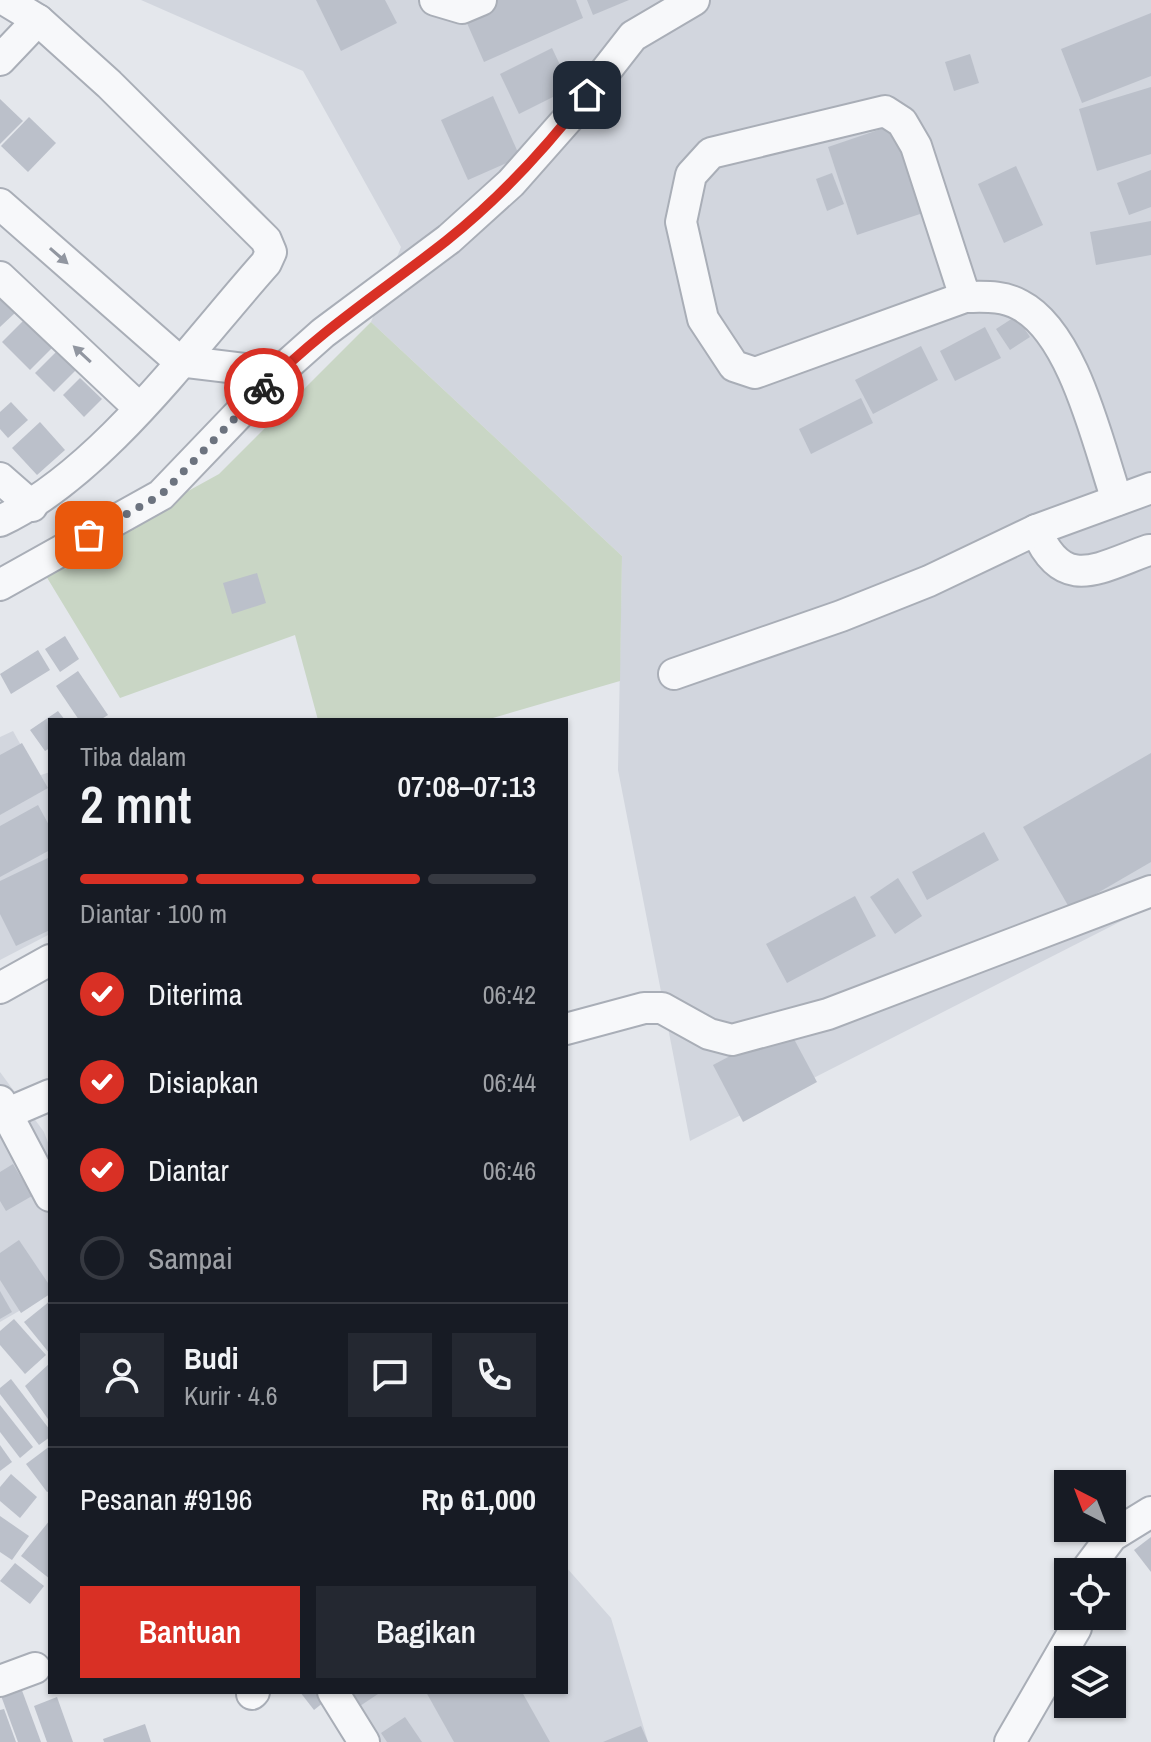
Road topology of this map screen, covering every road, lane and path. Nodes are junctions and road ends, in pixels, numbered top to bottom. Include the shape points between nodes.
1 (5, 0) edge
2 (435, 0) edge
3 (481, 0) edge
4 (694, 0) edge
5 (38, 20) junction
6 (0, 60) edge
7 (0, 204) edge
8 (0, 277) edge
9 (965, 297) junction
10 (179, 361) junction
11 (278, 373) junction
12 (139, 408) junction
13 (0, 478) edge
14 (1151, 488) edge
15 (1117, 500) junction
16 (32, 506) junction
17 (0, 521) edge
18 (1036, 530) junction
19 (1149, 550) dead end
20 (0, 585) edge
21 (674, 674) dead end
22 (1151, 891) edge
23 (48, 961) edge
24 (0, 988) edge
25 (568, 1028) edge
26 (48, 1096) edge
27 (4, 1107) edge
28 (48, 1192) edge
29 (1151, 1512) edge
30 (1096, 1558) edge
31 (1075, 1630) edge
32 (35, 1668) dead end
33 (0, 1681) edge
34 (334, 1694) edge
35 (364, 1742) edge
36 (1010, 1742) edge

1 - 5 street
2 - 3 street via 462,8
4 - 11 street via 633,36 511,183 449,239
5 - 6 street
5 - 10 street via 270,246 266,263
7 -> 10 street
12 -> 8 street
9 - 9 street via 916,146 902,122 885,111 711,153 691,175 681,222 703,319 742,371 755,373
9 - 15 street via 999,297 1039,318 1066,357
10 - 11 street
10 - 12 street
11 - 20 street via 161,495
12 - 16 street via 89,460
13 - 16 street
14 - 15 street
15 - 18 street
16 - 17 street
18 - 19 street via 1045,553 1074,572
18 - 21 street via 929,581
22 - 25 street via 828,1014 732,1040 709,1034 662,1008
23 - 24 street
26 - 27 street
27 - 28 street
29 - 30 street via 1112,1536
31 - 36 street
32 - 33 street
34 - 35 street

